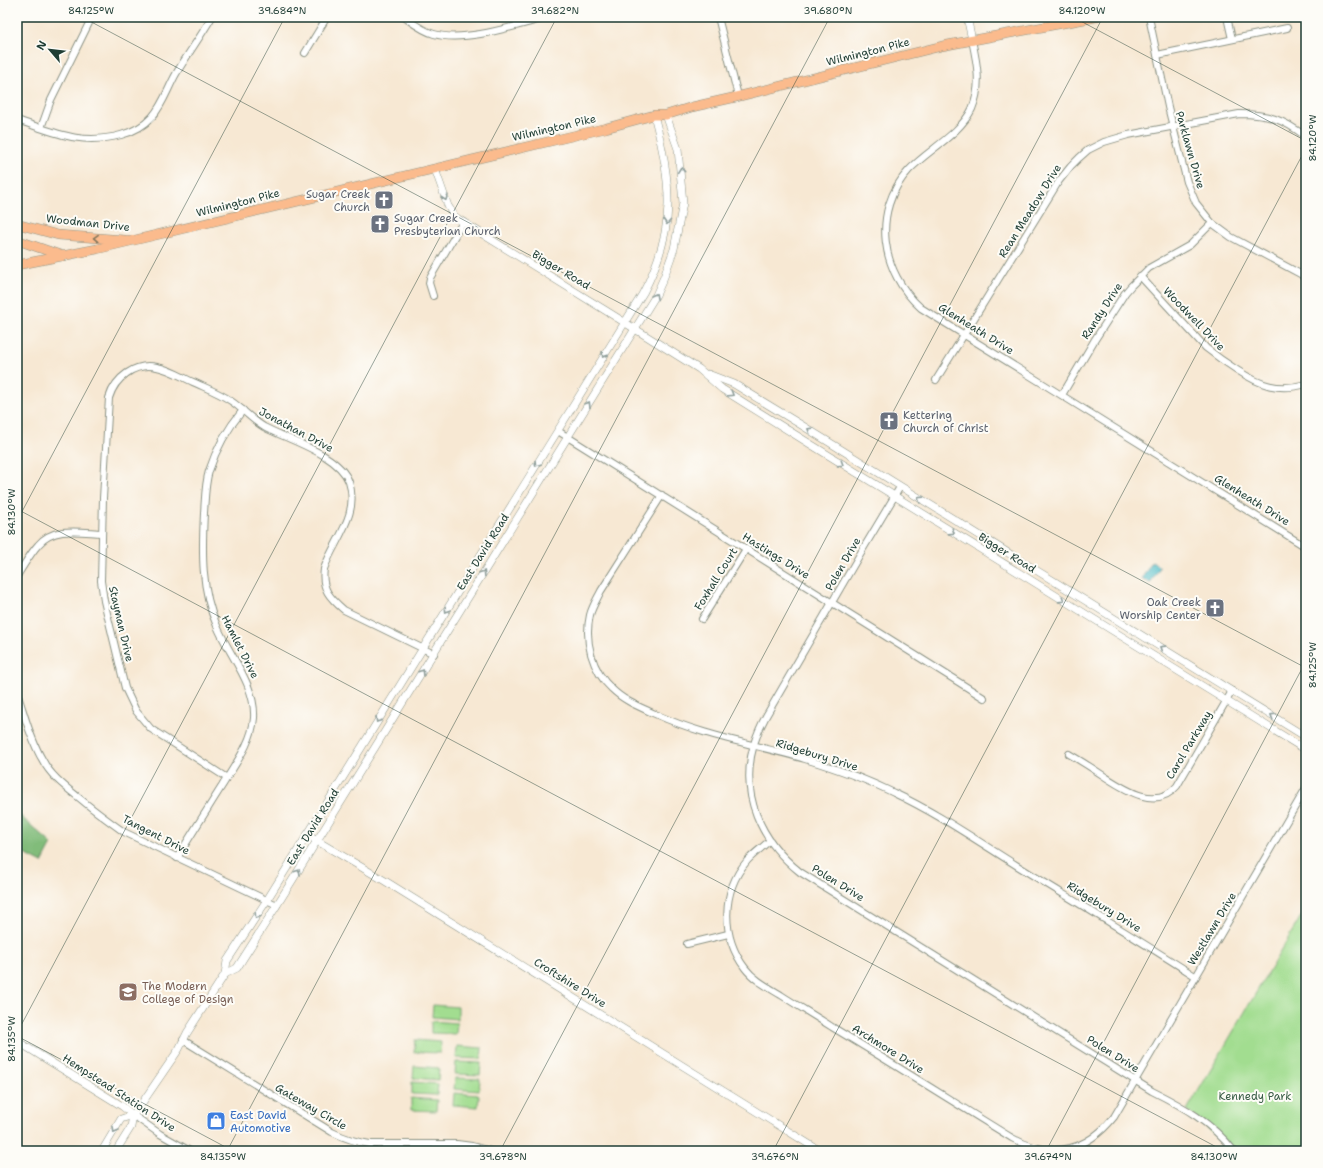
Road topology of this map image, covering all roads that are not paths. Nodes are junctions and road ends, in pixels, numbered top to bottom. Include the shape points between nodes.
1 (92, 17) edge
2 (212, 17) edge
3 (326, 17) edge
4 (404, 17) edge
5 (549, 17) edge
6 (718, 17) edge
7 (967, 17) edge
8 (1096, 17) edge
9 (1149, 17) edge
10 (1227, 17) edge
11 (1287, 28) dead end
12 (1232, 39) junction
13 (972, 40) junction
14 (305, 53) dead end
15 (1157, 55) junction
16 (738, 96) junction
17 (654, 115) junction
18 (666, 115) junction
19 (17, 120) edge
20 (1173, 126) junction
21 (41, 128) junction
22 (1306, 137) edge
23 (435, 169) junction
24 (463, 222) junction
25 (1212, 223) junction
26 (17, 224) edge
27 (38, 230) junction
28 (17, 240) edge
29 (135, 240) junction
30 (33, 245) junction
31 (63, 256) junction
32 (17, 265) edge
33 (1140, 276) junction
34 (1306, 277) edge
35 (434, 296) dead end
36 (626, 323) junction
37 (635, 329) junction
38 (964, 335) junction
39 (700, 370) junction
40 (118, 380) joint
41 (936, 380) dead end
42 (1306, 384) edge
43 (1062, 396) junction
44 (243, 410) junction
45 (558, 431) junction
46 (568, 437) junction
47 (900, 487) junction
48 (662, 495) junction
49 (894, 496) junction
50 (102, 534) junction
51 (1306, 547) edge
52 (746, 549) junction
53 (17, 576) edge
54 (832, 603) junction
55 (702, 619) dead end
56 (423, 648) junction
57 (434, 654) junction
58 (1232, 691) junction
59 (17, 693) edge
60 (984, 698) dead end
61 (1226, 702) junction
62 (1306, 737) edge
63 (753, 746) junction
64 (1306, 750) edge
65 (1069, 754) dead end
66 (227, 778) junction
67 (1306, 788) edge
68 (307, 835) junction
69 (317, 841) junction
70 (770, 842) junction
71 (177, 858) junction
72 (267, 900) junction
73 (277, 905) junction
74 (728, 934) junction
75 (687, 944) dead end
76 (225, 974) junction
77 (1195, 976) junction
78 (183, 1040) junction
79 (17, 1041) edge
80 (1136, 1080) junction
81 (133, 1115) junction
82 (1073, 1150) edge
83 (102, 1151) edge
84 (116, 1151) edge
85 (190, 1151) edge
86 (491, 1151) edge
87 (820, 1151) edge
88 (1234, 1151) edge

1 - 21 street via 51,100
2 - 21 street via 175,76 158,109 138,128 114,137 85,140 66,137
3 - 14 street
4 - 5 street via 433,34 458,37
6 - 16 street
7 - 13 street, Glenheath Drive
8 - 13 main road, Wilmington Pike
9 - 15 street, Parklawn Drive
10 - 12 street
11 - 12 street
12 - 15 street
13 - 16 main road, Wilmington Pike
13 - 38 street, Glenheath Drive via 978,69 976,99 959,126 927,153 902,179 888,209 885,236 893,271 906,293 921,308
15 - 20 street, Parklawn Drive
16 - 18 main road, Wilmington Pike
17 - 18 main road, Wilmington Pike
17 - 23 main road, Wilmington Pike
17 -> 36 street, East David Road via 669,191 667,226 653,274
37 -> 18 street, East David Road via 664,277 677,238 683,202 678,149
19 - 21 street
20 - 22 street, Rean Meadow Drive via 1239,114 1256,114 1280,120
20 - 25 street, Parklawn Drive via 1187,182 1196,203
20 - 38 street, Rean Meadow Drive via 1104,142 1088,150 1070,166
23 -> 24 street, Bigger Road via 448,206 455,217
23 - 29 main road, Wilmington Pike
24 - 35 street via 430,278 429,283
24 - 36 street, Bigger Road
25 - 33 street, Randy Drive via 1190,245 1155,264
25 - 34 street, Parklawn Drive via 1231,237
26 - 27 main road, Woodman Drive
29 -> 27 main road, Woodman Drive via 73,236
27 - 30 main road
28 - 30 main road
29 - 31 main road, Wilmington Pike
30 - 31 main road
31 - 32 main road, Wilmington Pike
33 - 42 street, Woodwell Drive via 1206,348 1236,370 1266,386 1290,388
33 - 43 street, Randy Drive via 1125,293
36 - 37 street, Bigger Road
36 -> 45 street, East David Road
37 - 39 street, Bigger Road
46 -> 37 street, East David Road
38 - 41 street, Rean Meadow Drive
38 - 43 street, Glenheath Drive
47 -> 39 street, Bigger Road via 734,384
39 -> 49 street, Bigger Road via 722,389
40 - 44 street, Jonathan Drive via 140,367 158,367 224,396
40 - 50 street, Stayman Drive via 109,398
43 - 51 street, Glenheath Drive
44 - 56 street, Jonathan Drive via 264,427 328,458 341,469 349,482 352,502 347,522 324,569 325,588 344,610
44 - 66 street, Hamlet Drive via 228,430 209,471 202,555 212,613 222,638 248,685 254,708 249,740
45 - 46 street, Hastings Drive
45 -> 56 street, East David Road
46 - 48 street, Hastings Drive
57 -> 46 street, East David Road
47 - 49 street, Polen Drive
58 -> 47 street, Bigger Road
48 - 52 street, Hastings Drive
48 - 63 street, Ridgebury Drive via 592,609 588,638 592,658 604,681 628,701 674,723
49 - 54 street, Polen Drive
49 -> 61 street, Bigger Road
50 - 53 street via 70,531 47,537 38,545
50 - 66 street, Stayman Drive via 100,570 104,600 129,698 151,729
52 - 54 street, Hastings Drive
52 - 55 street, Foxhall Court
54 - 60 street, Hastings Drive
54 - 63 street, Polen Drive via 766,716
56 - 57 street, Jonathan Drive
56 -> 68 street, East David Road
69 -> 57 street, East David Road
58 - 61 street, Carol Parkway
62 -> 58 street, Bigger Road
59 - 71 street, Tangent Drive via 33,741 42,760 57,780 124,832
61 - 64 street, Bigger Road
61 - 65 street, Carol Parkway via 1177,786 1164,796 1148,797 1133,793
63 - 70 street, Polen Drive via 750,764 753,806
63 - 77 street, Ridgebury Drive via 833,768 914,803
66 - 71 street, Hamlet Drive
67 - 77 street, Westlawn Drive
68 - 69 street, Croftshire Drive
68 - 72 street, East David Road
73 -> 69 street, East David Road
69 - 87 street, Croftshire Drive
70 - 74 street, Archmore Drive via 747,861 735,881 730,892 727,913
70 - 80 street, Polen Drive via 800,872
71 - 72 street, Tangent Drive
72 - 73 street, Tangent Drive
72 -> 76 street, East David Road via 226,961
73 - 76 street, East David Road via 237,968
74 - 75 street
74 - 82 street, Archmore Drive via 736,952 752,975 810,1014 1020,1142 1054,1150
76 - 78 street, East David Road
77 - 80 street, Westlawn Drive
78 - 81 street, East David Road
78 - 86 street, Gateway Circle via 345,1138 370,1144 457,1144
79 - 81 street, Hempstead Station Drive
80 - 82 street, Archmore Drive via 1107,1125
80 - 88 street, Polen Drive via 1204,1121 1216,1130
81 -> 83 street, East David Road via 121,1119
81 - 84 street, East David Road via 131,1127
81 - 85 street, Hempstead Station Drive

